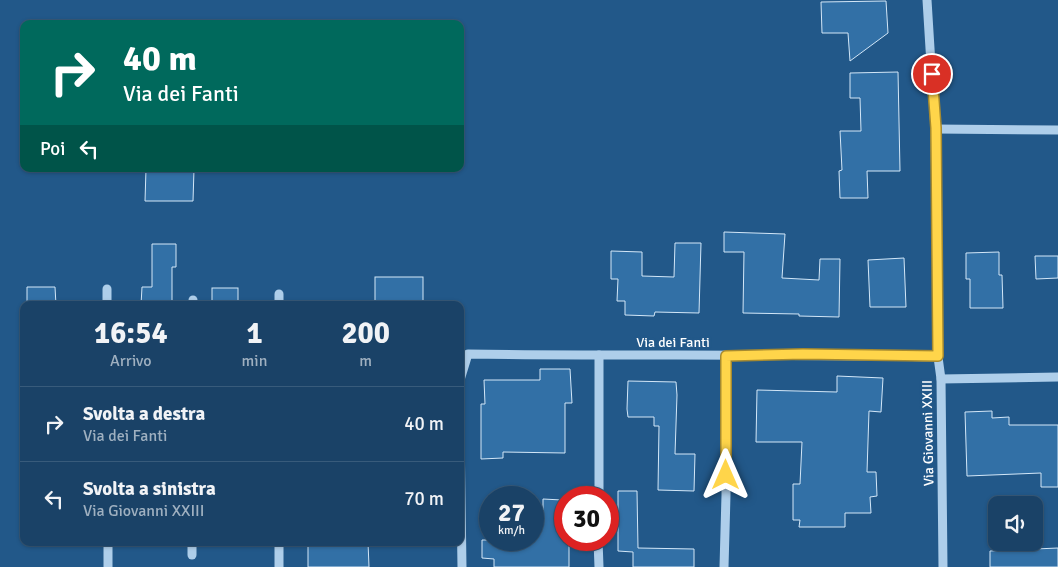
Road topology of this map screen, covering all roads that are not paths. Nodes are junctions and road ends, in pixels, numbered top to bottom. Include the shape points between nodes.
1 (927, 0) edge
2 (936, 128) junction
3 (1058, 130) edge
4 (108, 290) dead end
5 (279, 294) dead end
6 (107, 301) edge
7 (279, 301) edge
8 (600, 355) junction
9 (726, 356) junction
10 (938, 356) junction
11 (464, 367) edge
12 (1058, 378) edge
13 (941, 379) junction
14 (599, 486) edge
15 (108, 546) edge
16 (192, 546) edge
17 (279, 546) edge
18 (462, 546) edge
19 (598, 551) edge
20 (192, 555) dead end
21 (108, 567) edge
22 (279, 567) edge
23 (462, 567) edge
24 (599, 567) edge
25 (724, 567) edge
26 (943, 567) edge

1 - 2 street, Via Giovanni XXIII
2 - 3 street
2 - 10 street, Via Giovanni XXIII
4 - 6 street
5 - 7 street
8 - 9 street, Via dei Fanti
8 - 11 street, Via dei Fanti via 468,354
8 - 14 street
9 - 10 street, Via dei Fanti
9 - 25 street
10 - 13 street, Via Giovanni XXIII
12 - 13 street
13 - 26 street, Via Giovanni XXIII
15 - 21 street
16 - 20 street
17 - 22 street
18 - 23 street
19 - 24 street

